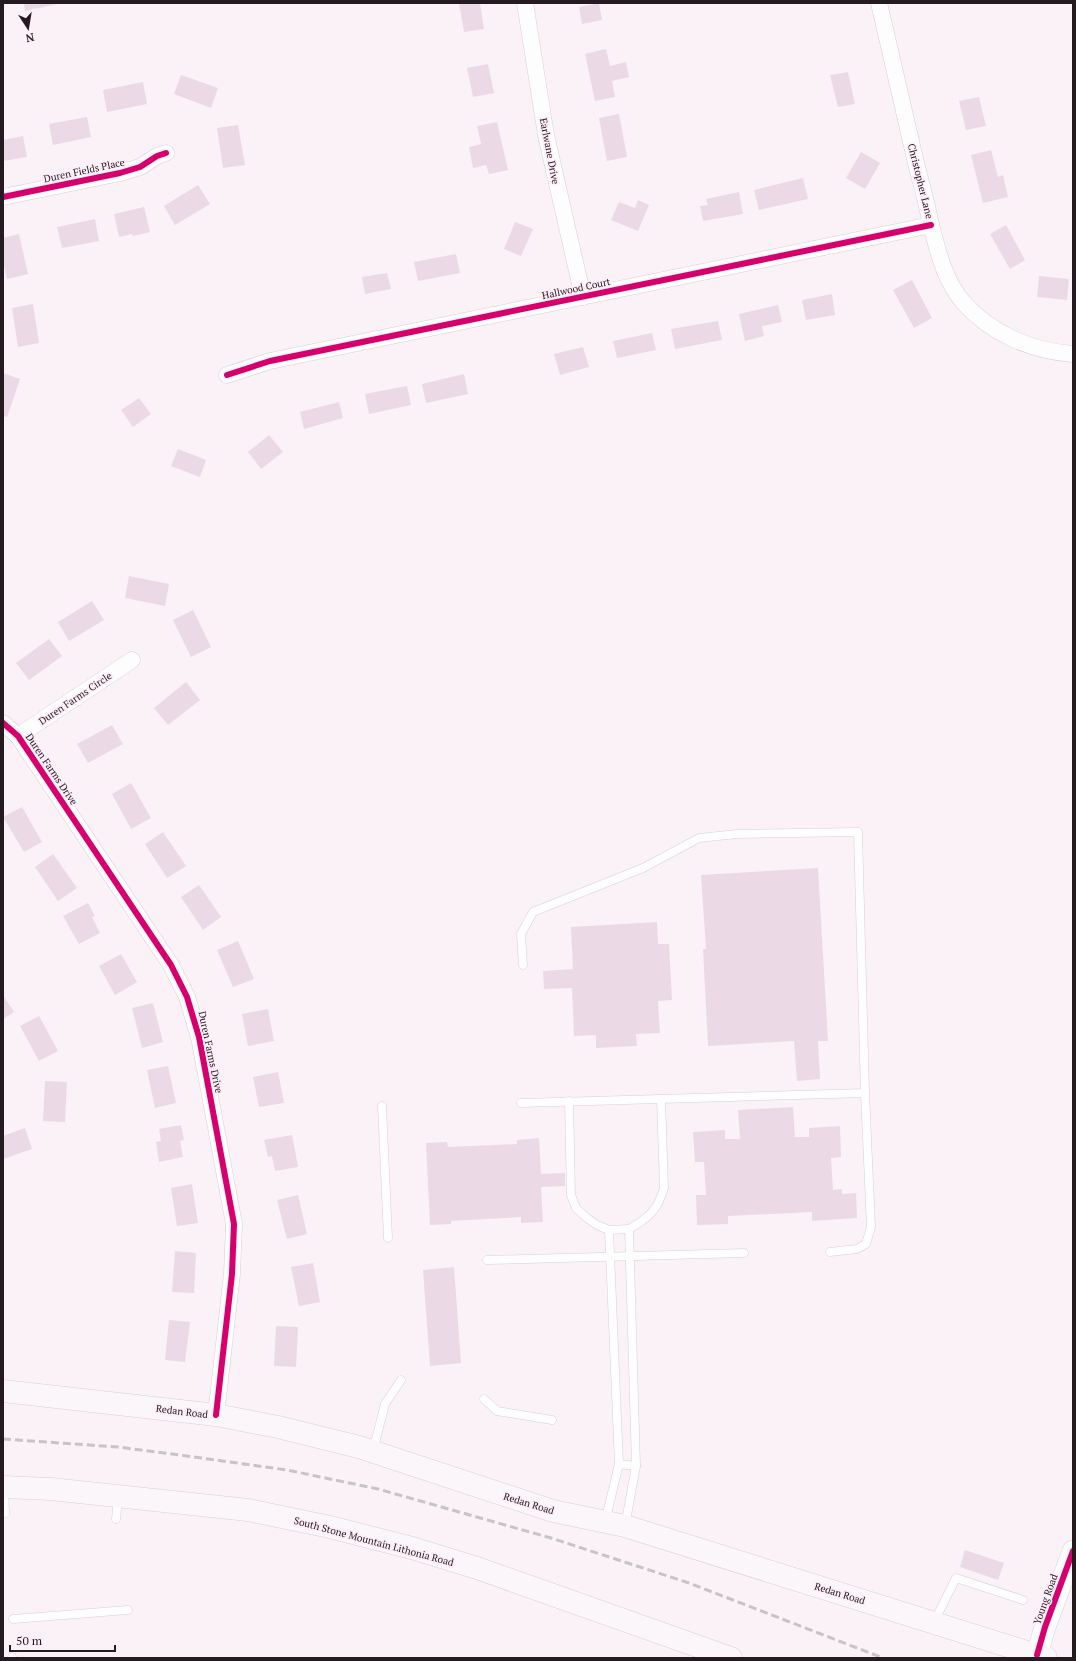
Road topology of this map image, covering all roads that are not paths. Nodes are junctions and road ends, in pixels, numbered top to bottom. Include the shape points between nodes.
1 (525, 3) edge
2 (879, 3) edge
3 (166, 153) dead end
4 (3, 197) edge
5 (932, 224) junction
6 (583, 297) junction
7 (1073, 354) edge
8 (227, 375) dead end
9 (132, 660) dead end
10 (3, 723) edge
11 (18, 736) junction
12 (523, 965) dead end
13 (864, 1093) junction
14 (661, 1099) junction
15 (568, 1102) junction
16 (521, 1103) dead end
17 (382, 1106) dead end
18 (630, 1229) junction
19 (609, 1230) junction
20 (388, 1238) dead end
21 (830, 1252) dead end
22 (744, 1253) dead end
23 (610, 1256) junction
24 (630, 1256) junction
25 (486, 1260) dead end
26 (401, 1380) dead end
27 (3, 1391) edge
28 (484, 1399) dead end
29 (216, 1415) junction
30 (552, 1420) dead end
31 (373, 1451) junction
32 (619, 1464) junction
33 (636, 1466) junction
34 (3, 1487) edge
35 (118, 1496) junction
36 (5, 1513) dead end
37 (116, 1519) dead end
38 (615, 1524) junction
39 (1073, 1551) edge
40 (1023, 1600) dead end
41 (128, 1610) dead end
42 (13, 1619) dead end
43 (934, 1622) junction
44 (695, 1651) edge
45 (1042, 1656) edge
46 (732, 1658) edge

1 - 6 street, Earlwane Drive via 546,135
2 - 5 street, Christopher Lane
3 - 4 street, Duren Fields Place via 140,167 120,173
5 - 6 street, Hallwood Court
5 - 7 street, Christopher Lane via 936,248 951,284 977,317 994,330 1038,349
6 - 8 street, Hallwood Court via 270,361
9 - 11 street, Duren Farms Circle
10 - 11 street, Duren Farms Drive
11 - 29 street, Duren Farms Drive via 171,965 190,1003 199,1037 234,1224 232,1274
12 - 13 lane via 521,934 533,912 642,868 699,838 737,834 858,832
13 - 14 lane
13 - 21 lane via 871,1228 866,1244 857,1249
14 - 15 lane
14 - 18 lane via 664,1188 655,1210
15 - 16 lane
15 - 19 lane via 571,1195 576,1208 597,1225
17 - 20 lane
18 - 19 lane
18 - 24 lane
19 - 23 lane
22 - 24 lane
23 - 24 lane
23 - 25 lane
23 - 32 lane
24 - 33 lane
26 - 31 lane via 386,1404
27 - 29 main road, Redan Road
28 - 30 lane via 498,1411
29 - 31 main road, Redan Road via 278,1427
31 - 38 main road, Redan Road via 554,1511
32 - 33 lane
32 - 38 lane
33 - 38 lane
34 - 35 main road, South Stone Mountain Lithonia Road
34 - 36 lane
35 - 37 lane
35 - 44 main road, South Stone Mountain Lithonia Road via 248,1510 371,1538 477,1568
38 - 43 main road, Redan Road
39 - 45 street, Young Road via 1045,1627
40 - 43 lane via 956,1578
41 - 42 lane
43 - 45 main road, Redan Road
44 - 46 main road, South Stone Mountain Lithonia Road

